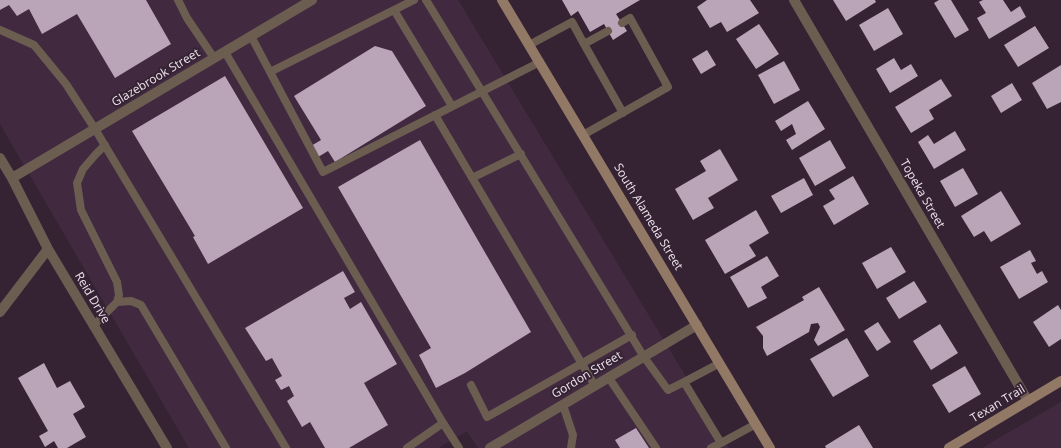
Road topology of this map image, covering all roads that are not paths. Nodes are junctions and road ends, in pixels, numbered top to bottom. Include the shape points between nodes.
1 (178, 0) edge
2 (312, 0) edge
3 (414, 0) edge
4 (426, 0) edge
5 (502, 0) edge
6 (794, 0) edge
7 (394, 10) junction
8 (622, 23) dead end
9 (0, 30) edge
10 (608, 31) dead end
11 (251, 36) junction
12 (584, 44) junction
13 (529, 45) junction
14 (225, 52) junction
15 (214, 58) junction
16 (540, 62) junction
17 (270, 72) junction
18 (483, 91) junction
19 (452, 106) junction
20 (623, 113) junction
21 (435, 115) junction
22 (95, 129) junction
23 (583, 136) junction
24 (105, 145) junction
25 (521, 154) junction
26 (0, 158) edge
27 (12, 178) junction
28 (472, 178) junction
29 (48, 249) junction
30 (117, 302) junction
31 (0, 312) edge
32 (697, 325) junction
33 (94, 326) junction
34 (632, 336) junction
35 (644, 357) junction
36 (582, 363) junction
37 (720, 363) junction
38 (609, 378) junction
39 (1061, 381) edge
40 (684, 382) junction
41 (471, 384) dead end
42 (595, 386) junction
43 (1028, 401) junction
44 (563, 405) junction
45 (443, 423) junction
46 (756, 424) junction
47 (721, 442) junction
48 (166, 448) edge
49 (226, 448) edge
50 (286, 448) edge
51 (407, 448) edge
52 (459, 448) edge
53 (490, 448) edge
54 (572, 448) edge
55 (656, 448) edge
56 (711, 448) edge
57 (770, 448) edge
58 (950, 448) edge

1 - 15 lane
2 - 11 street, Glazebrook Street
3 - 7 lane
4 - 18 lane
5 - 13 main road, South Alameda Street
6 - 43 street, Topeka Street
7 - 17 lane
7 - 19 lane
8 - 20 lane via 630,18 668,88
9 - 22 lane via 34,45 66,84
10 - 12 lane
11 - 14 street, Glazebrook Street
11 - 17 lane
12 - 13 lane via 572,22
12 - 20 lane
13 - 16 main road, South Alameda Street
14 - 15 street, Glazebrook Street
14 - 45 lane
15 - 22 street, Glazebrook Street
16 - 18 lane
16 - 23 main road, South Alameda Street
17 - 21 lane via 323,172
18 - 19 lane
18 - 25 lane
19 - 21 lane
20 - 23 lane
21 - 28 lane
22 - 24 lane
22 - 27 street, Glazebrook Street
23 - 32 main road, South Alameda Street
24 - 30 lane via 83,168 77,183 81,210 117,282
24 - 50 lane
25 - 28 lane
25 - 34 lane
26 - 27 street, Reid Drive
27 - 29 street, Reid Drive
28 - 36 lane
29 - 31 street
29 - 33 street, Reid Drive
30 - 33 lane
30 - 49 lane via 131,300 141,305
32 - 35 street, Gordon Street
32 - 37 main road, South Alameda Street
33 - 48 street, Reid Drive
34 - 35 lane
34 - 36 lane
35 - 38 street, Gordon Street
35 - 40 lane via 668,390
36 - 41 lane via 487,417
36 - 42 lane
37 - 40 lane
37 - 46 main road, South Alameda Street
38 - 42 street, Gordon Street
38 - 55 lane
39 - 43 main road, Texan Trail
40 - 47 lane
42 - 44 street, Gordon Street
43 - 58 main road, Texan Trail
44 - 53 street, Gordon Street
44 - 54 lane via 573,435
45 - 51 lane
45 - 52 lane
46 - 47 lane
46 - 57 main road, South Alameda Street
47 - 56 lane

